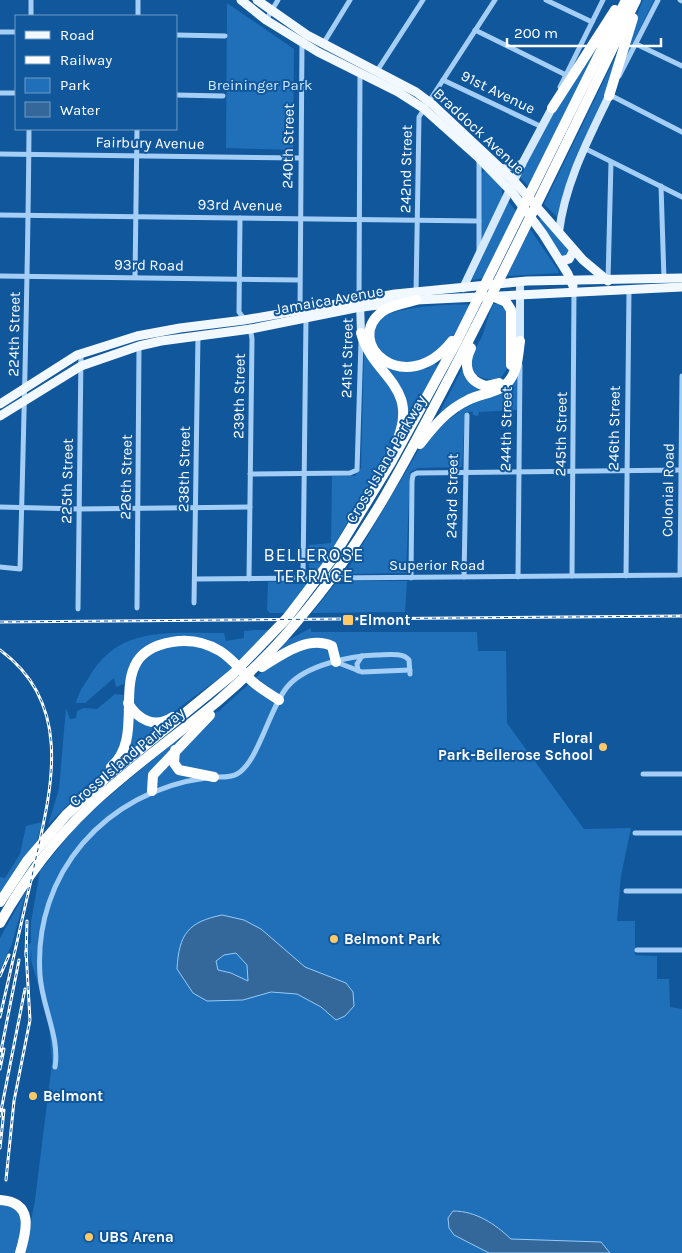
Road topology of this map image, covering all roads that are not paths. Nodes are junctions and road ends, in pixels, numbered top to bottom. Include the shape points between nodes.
1 (31, 0) edge
2 (138, 0) edge
3 (240, 0) edge
4 (257, 0) edge
5 (278, 0) edge
6 (350, 0) edge
7 (423, 0) edge
8 (495, 0) edge
9 (546, 0) edge
10 (603, 0) edge
11 (620, 0) edge
12 (626, 0) edge
13 (636, 0) edge
14 (641, 0) edge
15 (658, 0) edge
16 (271, 11) junction
17 (31, 15) edge
18 (138, 15) edge
19 (266, 20) junction
20 (592, 22) junction
21 (475, 30) junction
22 (0, 32) edge
23 (15, 32) edge
24 (178, 35) edge
25 (225, 36) dead end
26 (302, 43) junction
27 (323, 44) junction
28 (636, 44) junction
29 (682, 66) edge
30 (377, 71) junction
31 (360, 74) junction
32 (566, 75) junction
33 (443, 80) junction
34 (0, 93) edge
35 (15, 93) edge
36 (178, 95) edge
37 (224, 96) dead end
38 (610, 96) junction
39 (425, 104) junction
40 (552, 108) junction
41 (542, 127) junction
42 (29, 130) edge
43 (137, 130) edge
44 (682, 132) edge
45 (584, 148) junction
46 (0, 154) edge
47 (29, 154) junction
48 (136, 155) junction
49 (300, 158) junction
50 (479, 158) junction
51 (611, 162) junction
52 (522, 164) junction
53 (501, 168) junction
54 (660, 186) junction
55 (513, 187) junction
56 (682, 197) edge
57 (0, 215) edge
58 (28, 215) junction
59 (136, 216) junction
60 (240, 218) junction
61 (300, 219) junction
62 (359, 220) junction
63 (417, 220) junction
64 (479, 221) junction
65 (560, 232) junction
66 (574, 250) junction
67 (480, 255) junction
68 (560, 261) junction
69 (0, 276) edge
70 (28, 276) junction
71 (135, 277) junction
72 (664, 278) junction
73 (682, 278) edge
74 (239, 279) junction
75 (299, 280) junction
76 (571, 280) junction
77 (608, 281) junction
78 (520, 282) junction
79 (629, 285) junction
80 (682, 287) edge
81 (463, 288) junction
82 (600, 291) junction
83 (574, 292) junction
84 (520, 295) junction
85 (416, 296) junction
86 (498, 297) junction
87 (360, 303) junction
88 (300, 310) junction
89 (481, 316) junction
90 (306, 317) junction
91 (244, 320) junction
92 (466, 323) junction
93 (251, 329) junction
94 (361, 333) junction
95 (198, 335) junction
96 (520, 341) junction
97 (139, 346) junction
98 (81, 354) junction
99 (81, 366) junction
100 (682, 376) edge
101 (26, 387) junction
102 (24, 400) junction
103 (0, 404) edge
104 (682, 409) edge
105 (467, 414) dead end
106 (0, 416) edge
107 (627, 470) junction
108 (681, 470) edge
109 (519, 471) junction
110 (573, 471) junction
111 (466, 472) junction
112 (304, 473) junction
113 (250, 474) junction
114 (392, 481) junction
115 (375, 489) junction
116 (0, 507) edge
117 (250, 507) junction
118 (196, 508) junction
119 (21, 509) junction
120 (80, 509) junction
121 (138, 509) junction
122 (0, 567) edge
123 (680, 575) joint
124 (572, 576) junction
125 (626, 576) junction
126 (464, 577) junction
127 (518, 577) junction
128 (303, 578) junction
129 (411, 578) junction
130 (195, 579) junction
131 (249, 579) junction
132 (194, 603) dead end
133 (137, 608) dead end
134 (78, 609) dead end
135 (362, 656) junction
136 (336, 662) junction
137 (358, 672) junction
138 (250, 676) junction
139 (233, 688) junction
140 (278, 700) junction
141 (128, 703) junction
142 (194, 706) junction
143 (176, 749) junction
144 (643, 774) dead end
145 (682, 774) edge
146 (214, 777) junction
147 (152, 791) junction
148 (87, 794) junction
149 (635, 833) dead end
150 (682, 833) edge
151 (626, 891) dead end
152 (682, 891) edge
153 (0, 902) edge
154 (0, 923) edge
155 (636, 950) dead end
156 (682, 950) edge
157 (55, 1067) dead end
158 (0, 1200) edge
159 (20, 1253) edge

1 - 17 street
2 - 18 street
3 - 19 main road, Braddock Avenue
4 - 16 main road, Braddock Avenue
5 - 16 street
6 - 27 street
7 - 30 street
8 - 21 street, 242nd Street
9 - 20 street
10 - 20 street
11 - 40 highway
12 - 92 highway, Cross Island Parkway
13 - 89 highway, Cross Island Parkway
14 - 38 highway via 628,32
15 - 28 street
16 - 19 street
16 - 27 main road, Braddock Avenue
19 - 26 main road, Braddock Avenue
20 - 32 street
21 - 32 street
21 - 33 street, 242nd Street
22 - 23 street
24 - 25 street
26 - 31 main road, Braddock Avenue
26 - 49 street, 240th Street
27 - 30 main road, Braddock Avenue
28 - 29 street
28 - 38 street
30 - 39 main road, Braddock Avenue via 416,92
31 - 39 main road, Braddock Avenue
31 - 62 street, 241st Street
32 - 40 street
33 - 39 street, 242nd Street
33 - 41 street, 91st Avenue
34 - 35 street
36 - 37 street
38 - 44 street
38 - 45 street
39 - 50 main road, Braddock Avenue
39 - 53 main road, Braddock Avenue
39 - 63 street, 242nd Street via 419,117
40 - 41 street
41 - 52 street
42 - 47 street, 224th Street
43 - 48 street
45 - 51 street
45 - 65 street via 565,198
46 - 47 street, Fairbury Avenue
47 - 48 street, Fairbury Avenue
47 - 58 street, 224th Street
48 - 49 street, Fairbury Avenue
48 - 59 street
49 - 61 street, 240th Street
50 - 55 main road, Braddock Avenue
50 - 64 street
51 - 54 street
51 - 77 street
52 - 53 street
52 - 55 street
53 - 55 main road, Braddock Avenue
54 - 56 street
54 - 72 street
55 - 65 main road, Braddock Avenue
55 - 67 street
55 - 68 main road, Braddock Avenue
57 - 58 street, 93rd Avenue
58 - 59 street, 93rd Avenue
58 - 70 street, 224th Street
59 - 60 street, 93rd Avenue
59 - 71 street
60 - 61 street, 93rd Avenue
60 - 74 street
61 - 62 street, 93rd Avenue
61 - 75 street, 240th Street
62 - 63 street, 93rd Avenue
62 - 87 street, 241st Street
63 - 64 street, 93rd Avenue
63 - 85 street, 242nd Street
64 - 67 street
65 - 66 main road, Braddock Avenue
66 - 68 main road via 569,259
66 - 77 main road, Braddock Avenue
67 - 81 street
68 - 76 main road, Braddock Avenue
69 - 70 street, 93rd Road
70 - 71 street, 93rd Road
70 - 101 street, 224th Street
71 - 74 street, 93rd Road
72 - 73 main road, Jamaica Avenue
72 - 79 main road, Jamaica Avenue
74 - 75 street, 93rd Road
74 - 91 street via 239,312
75 - 88 street, 240th Street
76 - 77 main road, Jamaica Avenue
76 - 78 main road, Jamaica Avenue
76 - 83 main road, Braddock Avenue
77 - 79 main road, Jamaica Avenue
77 - 82 main road
78 - 81 main road, Jamaica Avenue
78 - 84 street, 244th Street
79 - 80 main road, Jamaica Avenue
79 - 82 main road, Jamaica Avenue
79 - 107 street, 246th Street
81 - 85 main road, Jamaica Avenue
82 - 83 main road, Jamaica Avenue
83 - 84 main road, Jamaica Avenue
83 - 110 street, 245th Street
84 - 86 main road, Jamaica Avenue
84 - 96 street, 244th Street
85 - 86 main road, Jamaica Avenue
85 - 87 main road, Jamaica Avenue
85 - 92 highway via 388,308 373,323 370,335 373,348 388,363 412,367 431,361 442,353
86 - 89 highway via 508,304 512,313 511,366 505,378 492,385 476,382 466,368
87 - 88 main road, Jamaica Avenue
87 - 90 main road, Jamaica Avenue
87 - 94 street, 241st Street
88 - 91 main road, Jamaica Avenue
89 - 114 highway, Cross Island Parkway
90 - 93 main road, Jamaica Avenue
90 - 112 street
91 - 93 street
91 - 98 main road, Jamaica Avenue via 138,336
92 - 115 highway, Cross Island Parkway
93 - 95 main road, Jamaica Avenue
93 - 113 street, 239th Street
94 - 112 street, 241st Street via 357,470 350,473
94 - 115 highway via 370,356 394,382 403,410 400,434
95 - 97 main road, Jamaica Avenue
95 - 118 street, 238th Street
96 - 109 street, 244th Street
96 - 114 highway via 516,368 508,383 498,390 466,400 448,412
97 - 99 main road, Jamaica Avenue
97 - 121 street, 226th Street
98 - 99 street, 225th Street
98 - 101 main road, Jamaica Avenue
99 - 102 main road, Jamaica Avenue
99 - 120 street, 225th Street
100 - 104 street, Colonial Road
101 - 102 street, 224th Street
101 - 103 main road, Jamaica Avenue
102 - 106 main road, Jamaica Avenue
102 - 119 street, 224th Street
104 - 108 street, Colonial Road
105 - 111 street, 243rd Street
107 - 108 street
107 - 110 street
107 - 125 street, 246th Street
108 - 123 street, Colonial Road
109 - 110 street
109 - 111 street
109 - 127 street, 244th Street
110 - 124 street, 245th Street
111 - 126 street, 243rd Street
111 - 129 street via 419,472 413,475
112 - 113 street
112 - 128 street
113 - 117 street, 239th Street
114 - 138 highway, Cross Island Parkway via 321,592
115 - 142 highway, Cross Island Parkway via 332,559 296,608 244,663
116 - 119 street
117 - 118 street
117 - 131 street, 239th Street
118 - 121 street
118 - 130 street, 238th Street
119 - 120 street
119 - 122 street, 224th Street via 20,569
120 - 121 street
120 - 134 street, 225th Street
121 - 133 street, 226th Street
123 - 125 street, Superior Road
124 - 125 street, Superior Road
124 - 127 street, Superior Road
126 - 127 street, Superior Road
126 - 129 street, Superior Road
128 - 129 street, Superior Road
128 - 131 street, Superior Road
130 - 131 street, Superior Road
130 - 132 street, 238th Street
135 - 136 street
135 - 137 street via 357,664
135 - 137 street via 404,656 409,660 410,672
136 - 137 street
136 - 138 highway via 332,646 311,645 288,650
136 - 140 street via 300,675
138 - 139 highway, Cross Island Parkway
138 - 140 highway
138 - 141 highway via 214,648 195,642 174,641 157,646 133,669 128,683
139 - 143 highway via 221,705
139 - 154 highway, Cross Island Parkway via 103,793 76,819 29,876
140 - 146 street via 245,767 233,776
141 - 142 highway via 140,718 155,724
141 - 148 highway via 125,749
142 - 148 highway, Cross Island Parkway
143 - 146 highway via 173,757 177,768
143 - 147 highway via 153,775
144 - 145 street
146 - 147 street
147 - 157 street via 109,817 82,843 61,874 50,900 42,932 40,973 44,1004 56,1042
148 - 153 highway, Cross Island Parkway via 46,837
149 - 150 street
151 - 152 street
155 - 156 street
158 - 159 highway via 16,1205 25,1217 27,1227

